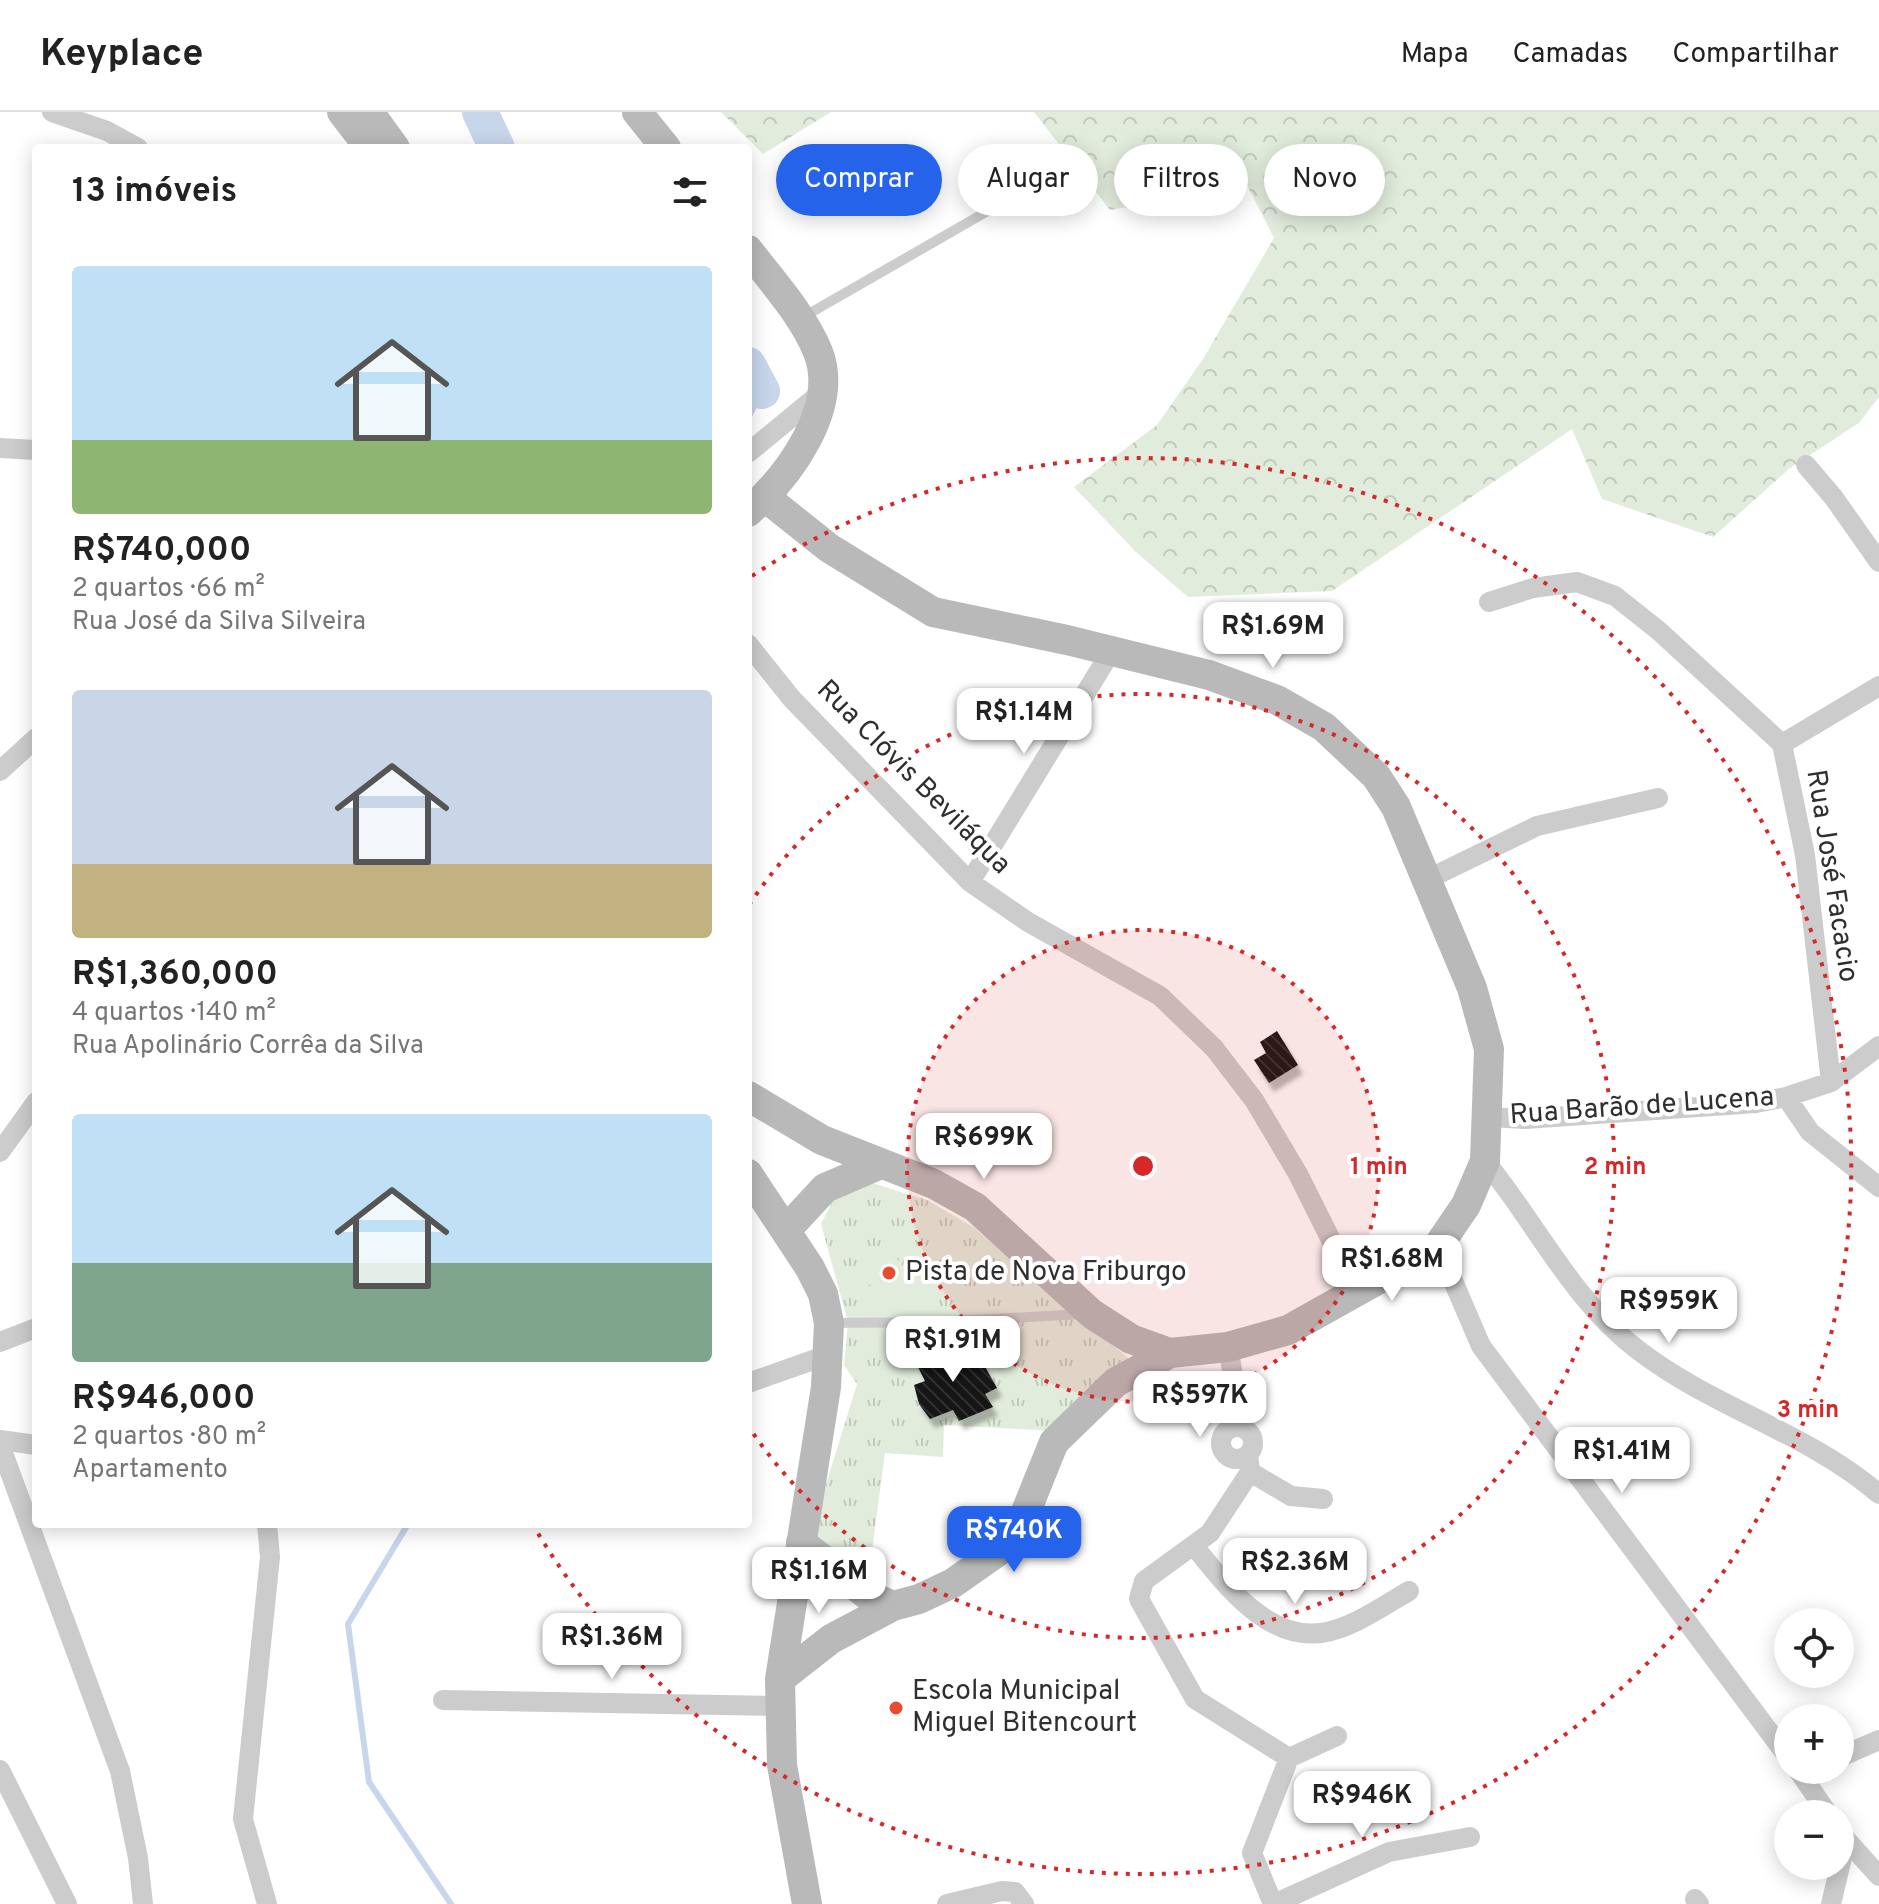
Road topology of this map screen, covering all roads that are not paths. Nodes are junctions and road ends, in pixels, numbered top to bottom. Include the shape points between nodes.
1 (52, 112) edge
2 (342, 112) edge
3 (369, 112) edge
4 (637, 112) edge
5 (131, 144) edge
6 (367, 144) edge
7 (392, 144) edge
8 (663, 144) edge
9 (979, 216) edge
10 (752, 255) edge
11 (799, 319) junction
12 (824, 391) junction
13 (0, 448) edge
14 (32, 450) edge
15 (752, 450) edge
16 (1806, 465) dead end
17 (756, 504) edge
18 (1879, 562) edge
19 (1489, 602) dead end
20 (752, 649) edge
21 (1112, 650) junction
22 (1879, 686) edge
23 (32, 742) edge
24 (1782, 744) junction
25 (0, 771) edge
26 (1658, 798) dead end
27 (1424, 881) junction
28 (970, 882) junction
29 (1879, 1046) edge
30 (1831, 1082) junction
31 (1786, 1097) junction
32 (752, 1098) edge
33 (32, 1108) edge
34 (1489, 1117) junction
35 (0, 1152) edge
36 (1485, 1161) junction
37 (881, 1164) junction
38 (752, 1180) edge
39 (1879, 1187) edge
40 (787, 1229) junction
41 (1438, 1246) junction
42 (1356, 1290) junction
43 (1092, 1314) junction
44 (829, 1323) junction
45 (32, 1330) edge
46 (0, 1342) edge
47 (1228, 1347) junction
48 (1170, 1353) junction
49 (830, 1354) junction
50 (752, 1382) edge
51 (1242, 1427) junction
52 (0, 1442) edge
53 (32, 1445) edge
54 (1249, 1464) junction
55 (1879, 1494) edge
56 (1323, 1499) dead end
57 (267, 1528) edge
58 (801, 1542) junction
59 (1194, 1546) junction
60 (1409, 1591) dead end
61 (893, 1606) junction
62 (780, 1692) junction
63 (443, 1700) dead end
64 (1774, 1735) edge
65 (1337, 1736) dead end
66 (1879, 1740) edge
67 (1854, 1751) edge
68 (1289, 1758) junction
69 (0, 1770) edge
70 (1470, 1837) dead end
71 (1854, 1849) edge
72 (1879, 1876) edge
73 (1835, 1880) edge
74 (990, 1899) edge
75 (67, 1904) edge
76 (143, 1904) edge
77 (267, 1904) edge
78 (807, 1904) edge
79 (947, 1904) edge
80 (1024, 1904) edge
81 (1274, 1904) edge
82 (1831, 1904) edge

1 - 5 street
2 - 6 street
3 - 7 street
4 - 8 street
9 - 11 lane
10 - 11 street
11 - 12 street via 819,353
12 - 15 street
12 - 17 street via 795,456
13 - 14 street
16 - 18 street
17 - 21 street via 933,612
19 - 24 street, Rua José Facacio via 1577,582 1615,596
20 - 28 street, Rua Clóvis Beviláqua via 813,721
21 - 27 street via 1209,675 1277,700 1324,727 1376,776 1390,797
21 - 28 street
22 - 24 street
23 - 25 street
24 - 30 street, Rua José Facacio via 1805,855
26 - 27 street via 1537,826
27 - 34 street via 1472,988 1489,1049
28 - 42 street, Rua Clóvis Beviláqua via 1028,922 1160,996 1214,1048 1254,1100 1298,1174
29 - 30 street, Rua Barão de Lucena
30 - 31 street, Rua Barão de Lucena
31 - 34 street, Rua Barão de Lucena via 1607,1114
31 - 39 street via 1810,1132
32 - 37 street via 822,1140
33 - 35 street
34 - 36 street, Rua Barão de Lucena
36 - 41 street, Rua Barão de Lucena via 1466,1205
36 - 55 street via 1577,1291 1639,1351 1692,1385 1825,1453
37 - 40 street via 825,1188
37 - 43 street via 975,1207
38 - 40 street
40 - 44 street via 823,1294
41 - 42 street, Rua Barão de Lucena
41 - 64 street via 1481,1346
42 - 47 street, Rua Barão de Lucena via 1288,1330
43 - 44 lane
43 - 48 street via 1131,1339
44 - 49 street
45 - 46 street
47 - 48 street, Rua Barão de Lucena
47 - 51 street
48 - 61 street via 1116,1382 1054,1442 1019,1529 1003,1548 953,1583
49 - 50 street
49 - 58 street
51 - 54 street via 1251,1434
51 - 54 street via 1231,1428 1221,1447 1227,1456
52 - 53 street
52 - 76 street via 120,1771
54 - 56 street via 1291,1496
54 - 59 street via 1210,1533
57 - 77 street via 270,1557 243,1819
58 - 61 street via 866,1594
58 - 62 street
59 - 60 street via 1247,1606 1299,1632 1321,1633 1363,1618
59 - 68 street via 1144,1581 1139,1599 1195,1699
61 - 62 street via 831,1639
62 - 63 street
62 - 78 street via 788,1810
65 - 68 street
66 - 67 street
68 - 81 street via 1252,1853
69 - 75 street
70 - 81 street via 1375,1857
71 - 72 street
73 - 82 street
74 - 79 street
74 - 80 street via 1015,1892

